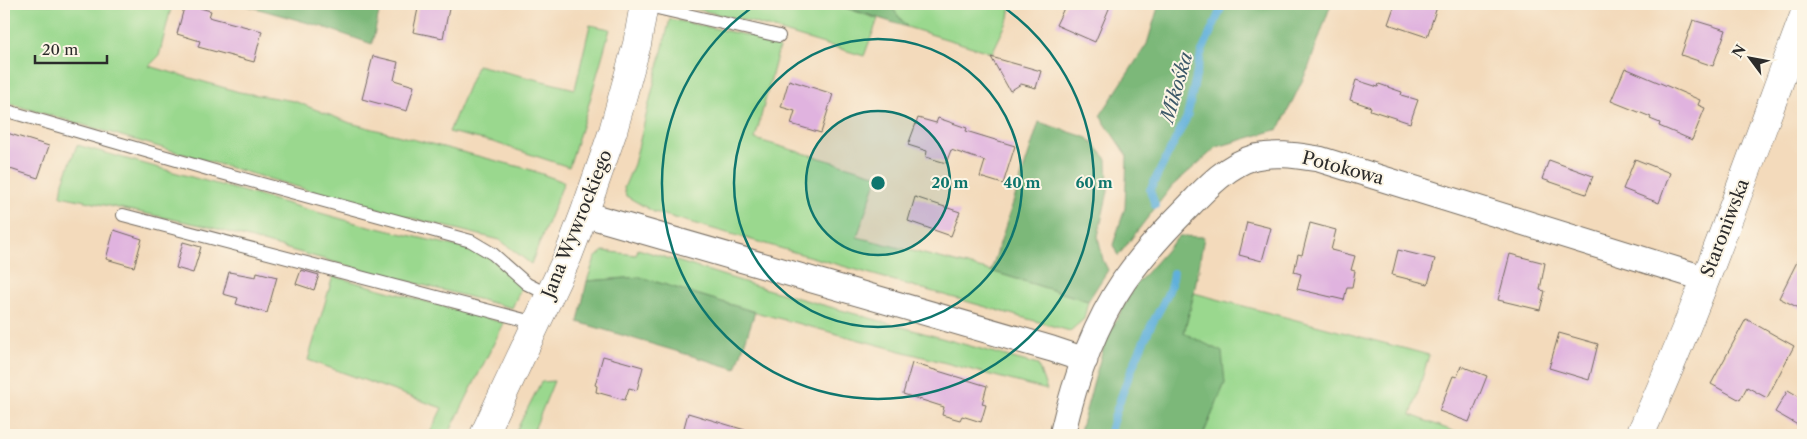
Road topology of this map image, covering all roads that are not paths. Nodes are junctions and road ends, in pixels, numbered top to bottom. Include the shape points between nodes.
1 (644, 4) edge
2 (1803, 18) edge
3 (779, 36) dead end
4 (4, 110) edge
5 (584, 214) junction
6 (123, 215) dead end
7 (1706, 279) junction
8 (549, 295) junction
9 (536, 323) junction
10 (1085, 360) junction
11 (484, 435) edge
12 (1062, 435) edge
13 (1640, 435) edge

1 - 3 lane
1 - 5 street, Jana Wywrockiego via 637,44 613,131
2 - 7 street, Staroniwska
4 - 8 lane via 471,241 494,254 527,284
5 - 8 street, Jana Wywrockiego
5 - 10 street
6 - 9 lane
7 - 10 street, Potokowa via 1319,159 1286,154 1255,158 1226,171 1202,192 1138,261 1104,315
7 - 13 street, Staroniwska via 1672,366
8 - 9 street, Jana Wywrockiego
9 - 11 street, Jana Wywrockiego
10 - 12 street, Potokowa

